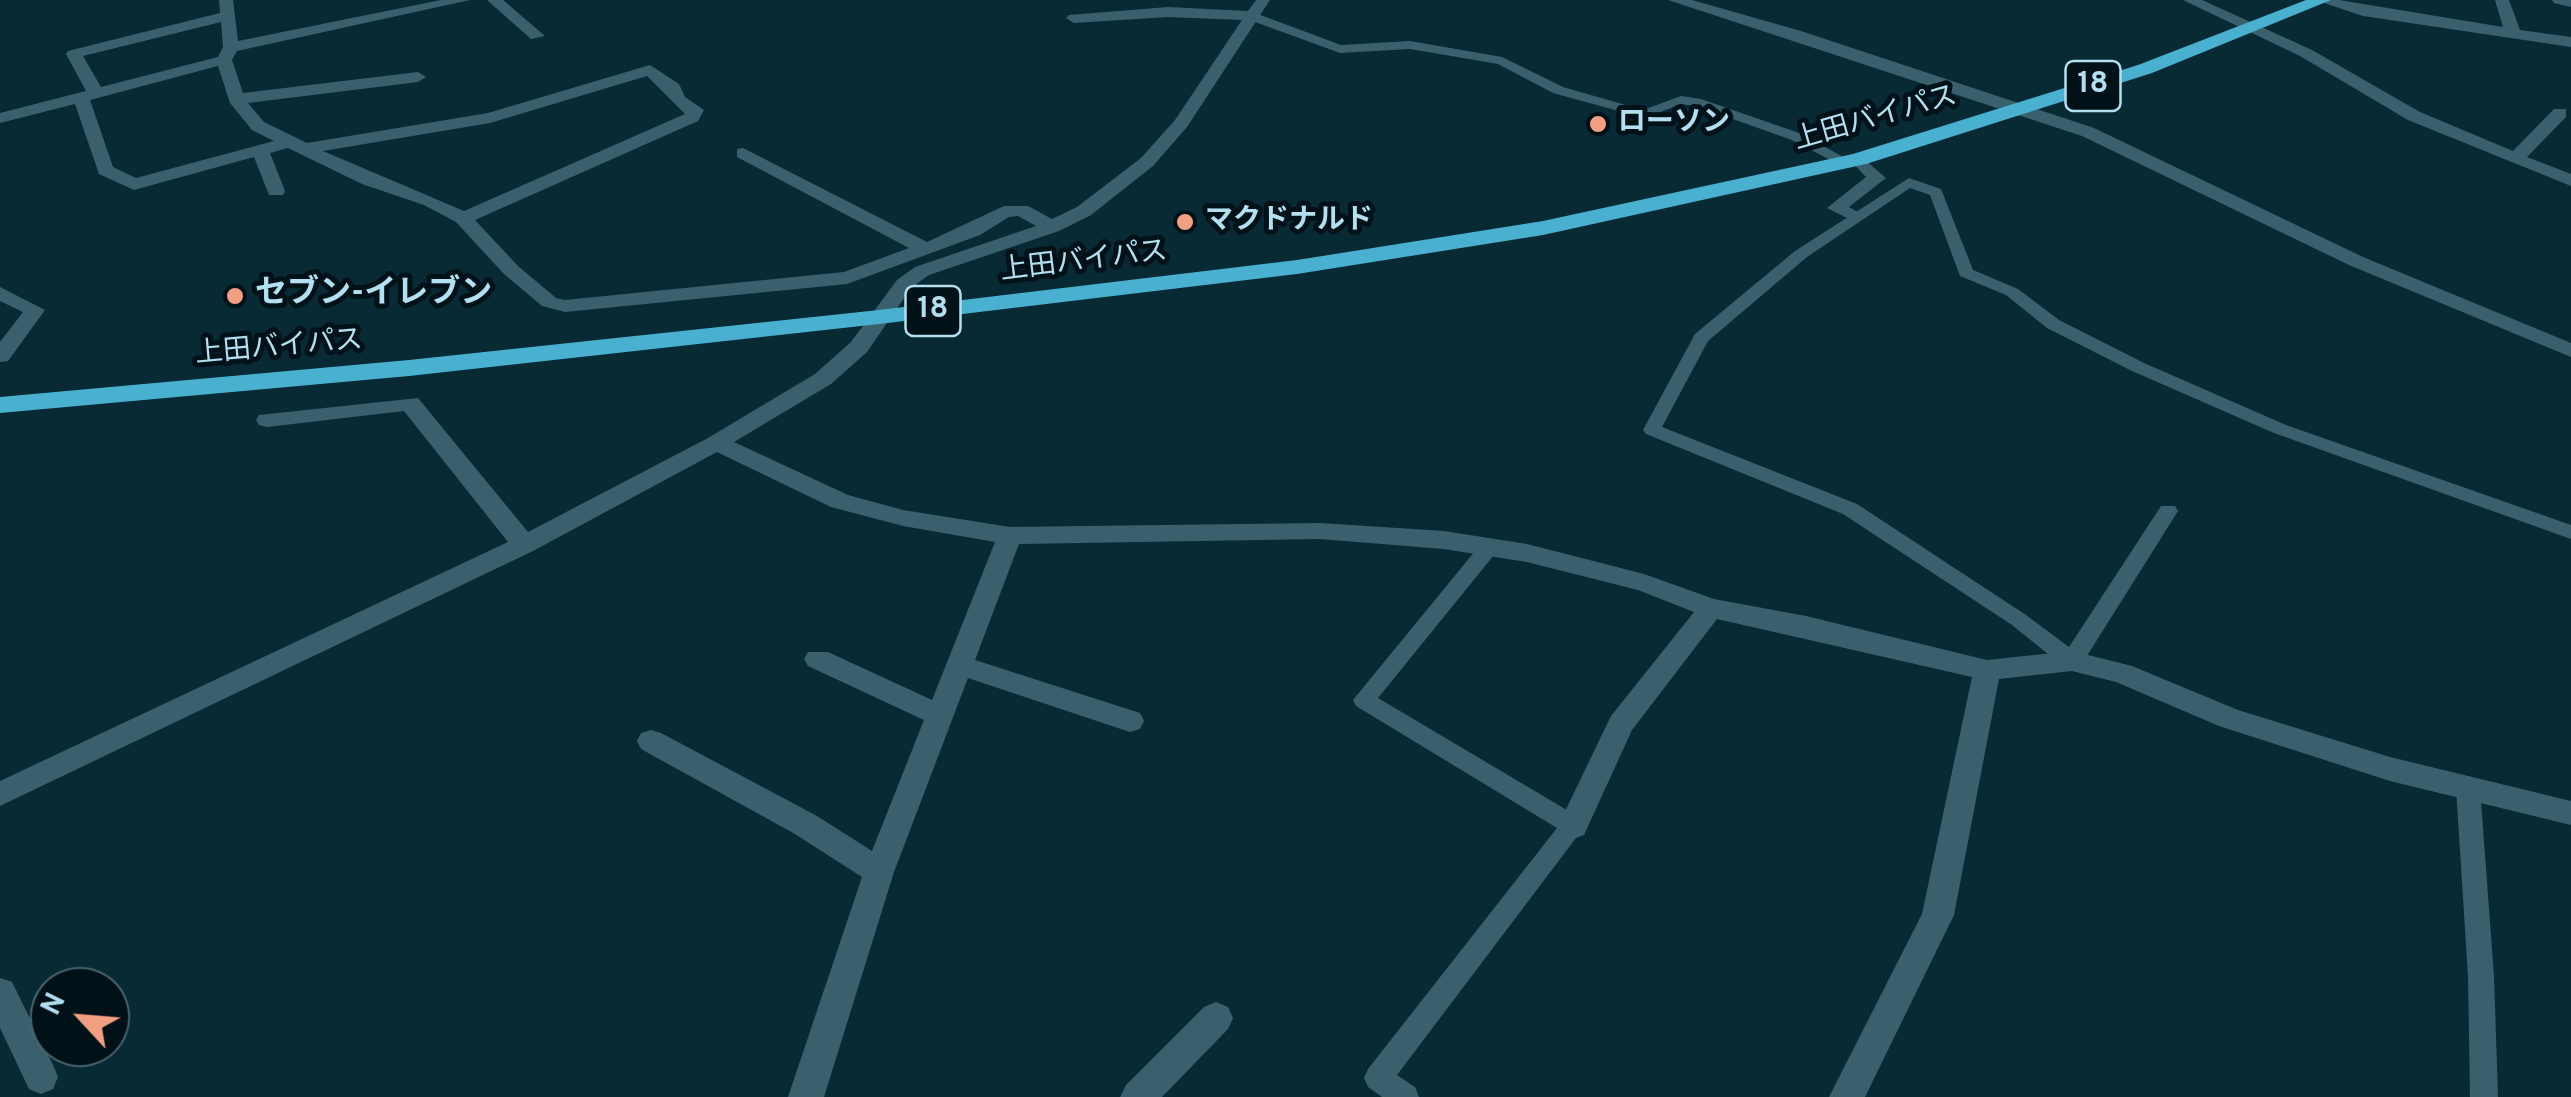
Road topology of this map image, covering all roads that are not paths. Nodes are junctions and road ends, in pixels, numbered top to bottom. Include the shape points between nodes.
1 (463, 0) edge
2 (494, 0) edge
3 (1164, 0) edge
4 (1263, 0) edge
5 (1675, 0) edge
6 (2190, 0) edge
7 (2322, 0) edge
8 (2502, 0) edge
9 (2559, 0) edge
10 (2571, 2) edge
11 (402, 6) edge
12 (227, 8) edge
13 (1185, 12) junction
14 (1251, 16) junction
15 (1074, 18) dead end
16 (2256, 27) junction
17 (2514, 33) junction
18 (537, 36) dead end
19 (2571, 42) edge
20 (228, 54) junction
21 (418, 77) dead end
22 (89, 95) junction
23 (236, 99) junction
24 (2018, 111) junction
25 (2560, 113) dead end
26 (0, 118) edge
27 (296, 146) junction
28 (260, 149) junction
29 (743, 153) dead end
30 (2515, 159) junction
31 (1852, 161) junction
32 (2571, 180) edge
33 (276, 190) dead end
34 (1857, 217) junction
35 (464, 218) junction
36 (1052, 227) junction
37 (922, 247) junction
38 (0, 293) edge
39 (880, 317) junction
40 (2571, 351) edge
41 (0, 356) edge
42 (416, 367) junction
43 (410, 402) junction
44 (0, 405) edge
45 (267, 420) dead end
46 (716, 444) junction
47 (2168, 510) dead end
48 (2571, 532) edge
49 (1010, 536) junction
50 (524, 545) junction
51 (1488, 550) junction
52 (1710, 608) junction
53 (818, 659) dead end
54 (2072, 661) junction
55 (962, 666) junction
56 (1987, 670) junction
57 (939, 715) junction
58 (1130, 721) dead end
59 (651, 741) dead end
60 (2468, 788) junction
61 (0, 794) edge
62 (2571, 813) edge
63 (1574, 826) junction
64 (880, 872) junction
65 (0, 994) edge
66 (1216, 1018) dead end
67 (40, 1077) dead end
68 (806, 1097) edge
69 (1138, 1097) edge
70 (1405, 1097) edge
71 (1847, 1097) edge
72 (2484, 1097) edge

1 - 11 street
2 - 18 street
3 - 13 street
4 - 14 street
5 - 24 street
6 - 16 street
7 - 16 highway, 上田バイパス / 18
7 - 17 street
8 - 17 street
9 - 10 street
11 - 20 street
12 - 20 street
12 - 22 street via 74,54
13 - 14 street
13 - 15 street
14 - 31 lane via 1328,46 1410,45 1502,61 1558,90 1644,114 1681,100 1701,103
14 - 36 street via 1158,152 1113,191
16 - 24 highway, 上田バイパス / 18
16 - 30 street via 2414,116
17 - 19 street
20 - 22 street
20 - 23 street
21 - 23 street
22 - 26 street
22 - 28 street via 105,170 134,184
23 - 27 street via 258,126
24 - 31 highway, 上田バイパス / 18
24 - 40 street via 2088,132 2356,261
25 - 30 street
27 - 28 street
27 - 35 street
27 - 35 street via 490,118 650,70 696,110
28 - 33 street
29 - 37 street
30 - 32 street
31 - 34 street via 1876,178 1836,208
31 - 39 highway, 上田バイパス / 18 via 1423,248
34 - 48 lane via 1910,182 1936,192 1966,273 2012,292 2054,324 2280,429
34 - 54 lane via 1800,254 1701,338 1652,430 1850,508
35 - 37 street via 511,270 548,302 565,306 847,278
36 - 37 street via 1021,210 1004,212 973,231
36 - 39 street via 922,271
38 - 41 street via 36,310
39 - 42 highway, 上田バイパス / 18
39 - 46 street via 847,360
42 - 43 street
42 - 44 highway, 上田バイパス / 18
43 - 45 street
43 - 50 street
46 - 49 street via 840,501
46 - 50 street
47 - 54 lane
49 - 51 street via 1320,531
49 - 55 street
50 - 61 street
51 - 52 street via 1526,552
51 - 63 lane via 1364,700
52 - 56 street
52 - 63 street via 1621,724
53 - 57 street
54 - 56 street
54 - 60 street via 2122,673 2247,724
55 - 57 street
55 - 58 street
56 - 71 street via 1938,916
57 - 64 street
59 - 64 street
60 - 62 street
60 - 72 lane
63 - 70 lane via 1378,1078
64 - 68 street
65 - 67 street
66 - 69 street

